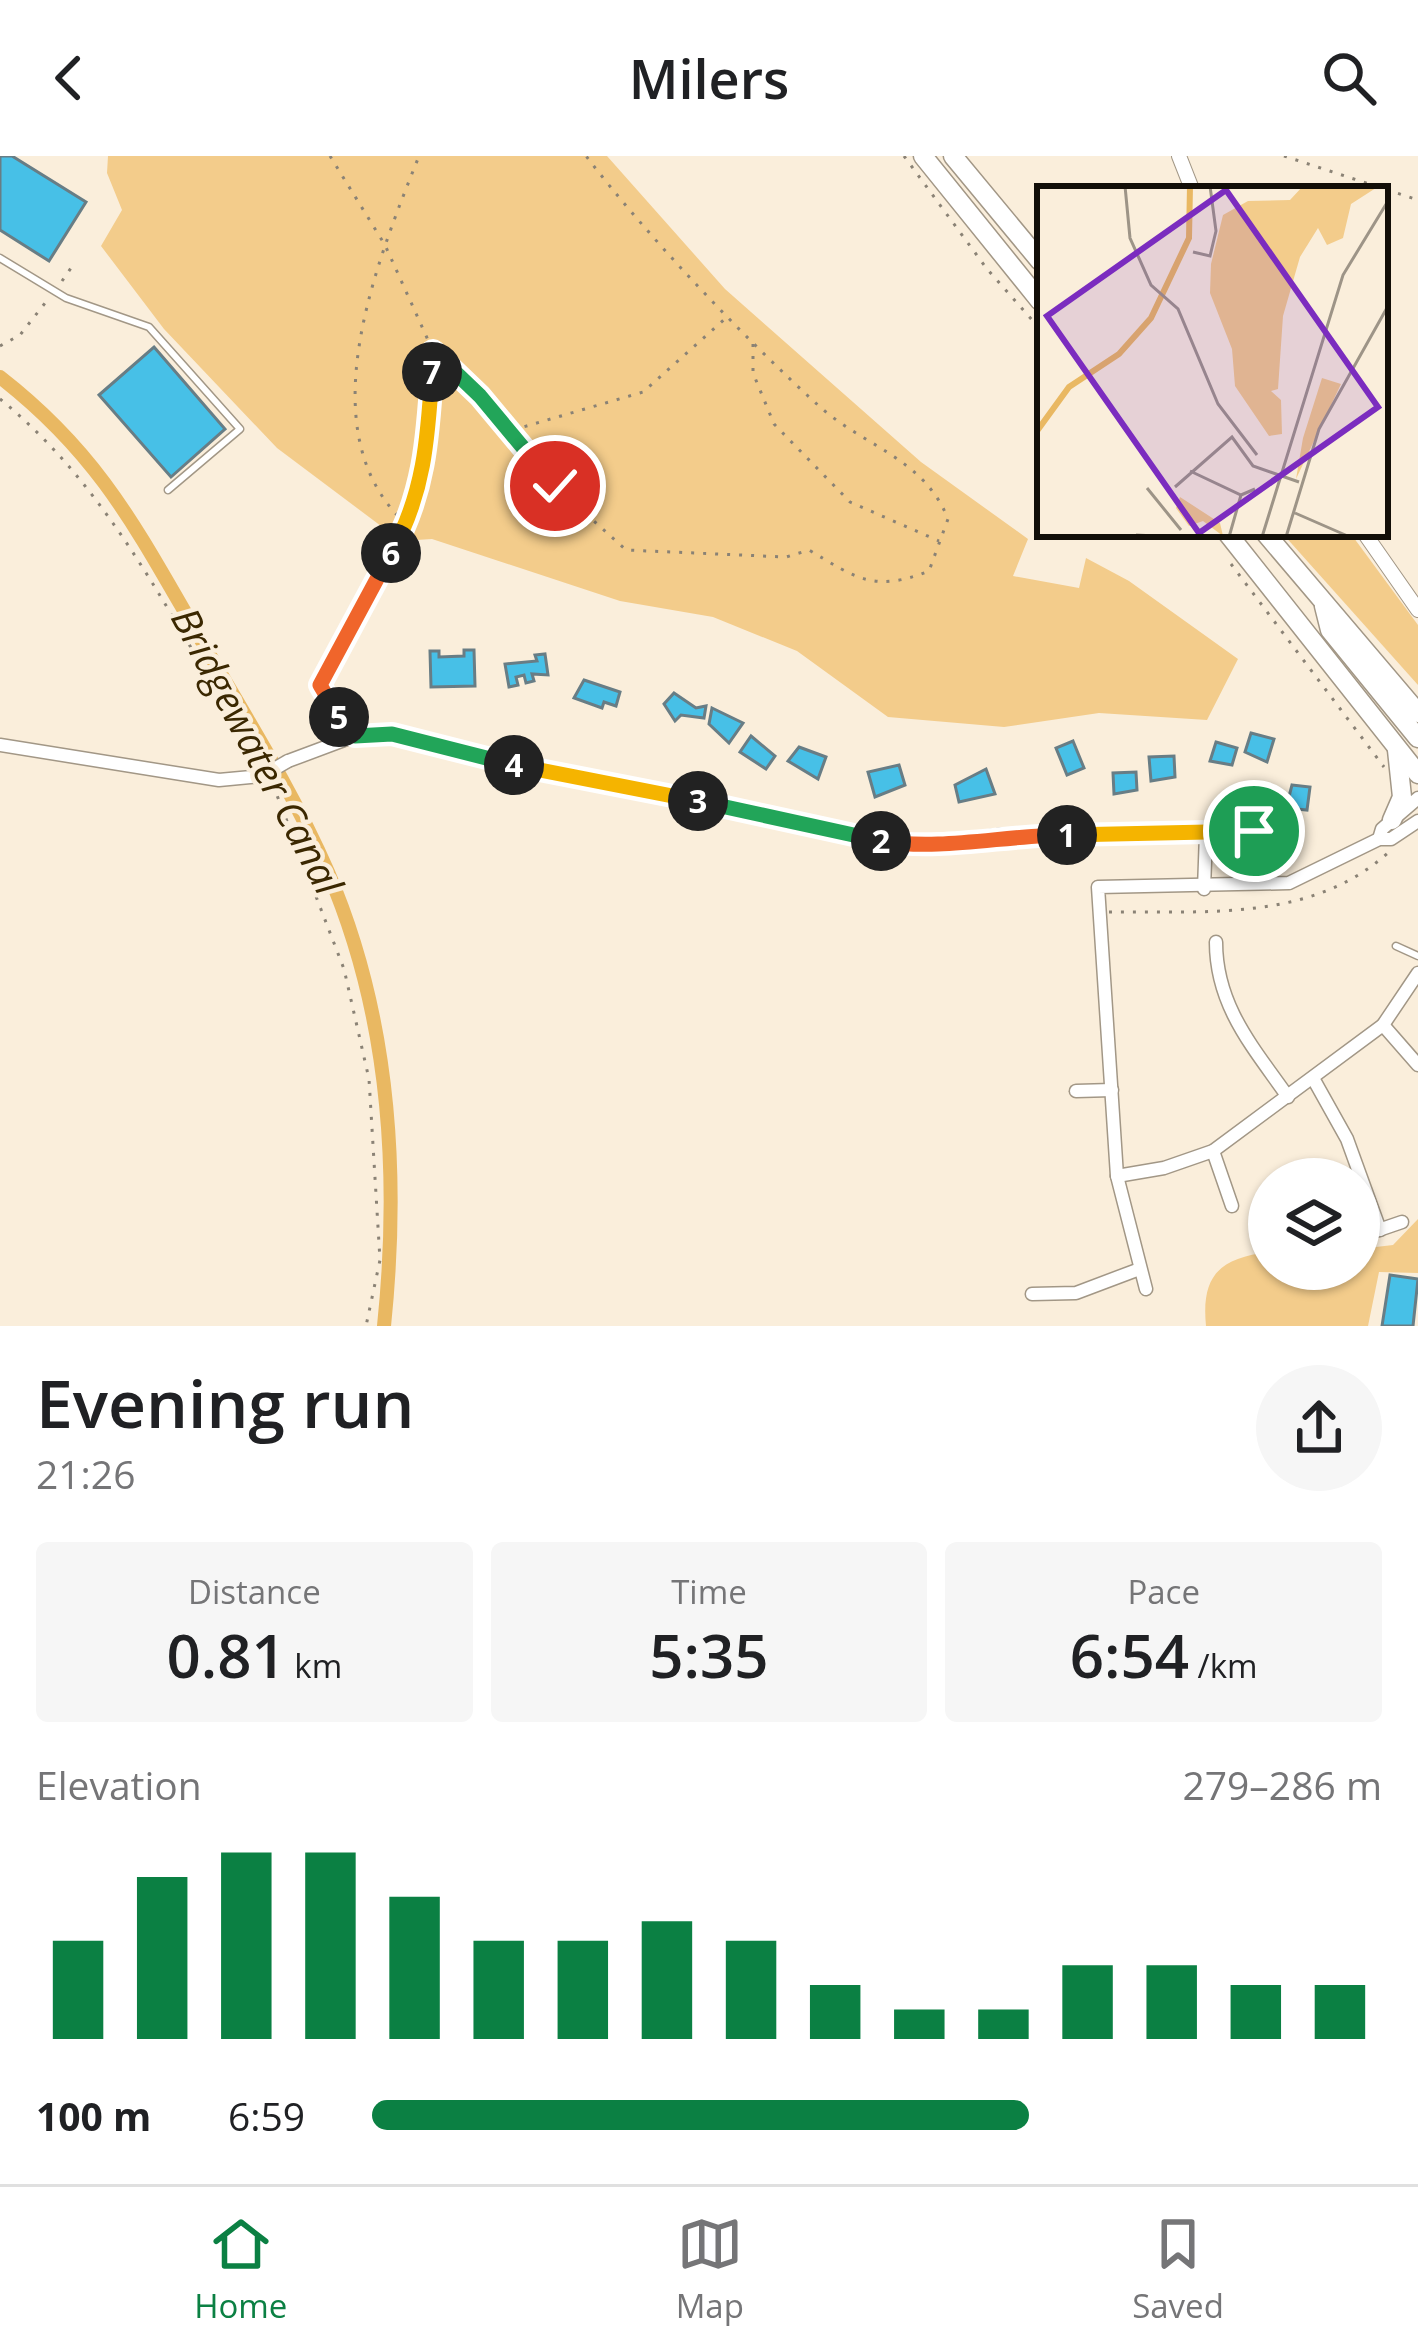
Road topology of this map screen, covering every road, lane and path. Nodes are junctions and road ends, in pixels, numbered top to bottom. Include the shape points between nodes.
1 (330, 156) edge
2 (419, 156) edge
3 (586, 156) edge
4 (904, 156) edge
5 (923, 156) edge
6 (953, 156) edge
7 (1178, 156) edge
8 (1284, 156) edge
9 (1191, 186) edge
10 (1375, 186) edge
11 (1388, 190) edge
12 (1418, 200) edge
13 (385, 245) junction
14 (1037, 257) edge
15 (0, 258) edge
16 (71, 268) dead end
17 (1037, 297) edge
18 (730, 315) junction
19 (1037, 325) edge
20 (752, 343) junction
21 (0, 346) edge
22 (433, 351) junction
23 (0, 399) edge
24 (511, 430) junction
25 (168, 490) dead end
26 (407, 525) junction
27 (1230, 537) edge
28 (1269, 537) edge
29 (1367, 537) edge
30 (940, 542) junction
31 (1227, 559) dead end
32 (1323, 602) junction
33 (1418, 610) edge
34 (1418, 712) edge
35 (355, 736) junction
36 (1418, 738) edge
37 (0, 745) edge
38 (1396, 747) junction
39 (1418, 774) edge
40 (266, 776) junction
41 (1390, 776) dead end
42 (1418, 798) edge
43 (1392, 820) junction
44 (1418, 820) edge
45 (1254, 831) dead end
46 (1206, 833) junction
47 (1379, 839) junction
48 (1204, 889) junction
49 (1216, 942) dead end
50 (1396, 946) dead end
51 (1418, 956) edge
52 (1418, 973) edge
53 (1383, 1025) junction
54 (1418, 1065) edge
55 (1314, 1080) junction
56 (1112, 1090) junction
57 (1076, 1091) dead end
58 (1288, 1097) junction
59 (1213, 1151) junction
60 (1117, 1176) junction
61 (1232, 1206) dead end
62 (1402, 1222) dead end
63 (1137, 1270) junction
64 (1146, 1289) dead end
65 (1032, 1294) dead end
66 (366, 1326) edge

1 - 13 path
2 - 13 path
3 - 18 path
4 - 19 path
5 - 17 highway
6 - 14 highway
7 - 9 street
8 - 10 path
11 - 12 path
13 - 22 path
13 - 26 path via 351,395 380,500
15 - 25 lane via 66,298 149,327 240,429
16 - 21 path via 20,335
18 - 20 path
18 - 24 path via 643,392
20 - 30 path via 823,410 908,464 939,496 948,518
20 - 30 path via 752,374 773,424 850,502
22 - 24 path
22 - 26 path via 428,458
23 - 40 path via 110,513
24 - 30 path via 555,486 626,550 786,557 809,550 862,581 897,584 929,571
26 - 35 path via 320,685
27 - 38 highway
28 - 32 highway
29 - 33 street
31 - 41 path
32 - 34 highway
32 - 36 highway via 1330,630
35 - 40 street, bridge
35 - 46 street via 392,734 912,847 1000,835
37 - 40 street via 219,780
38 - 39 highway
38 - 43 highway via 1403,781
40 - 66 path via 344,969 369,1078 380,1260
42 - 43 street
43 - 47 street
44 - 47 street
45 - 46 street
46 - 48 street
47 - 48 street via 1289,883
48 - 56 street via 1098,887
49 - 58 street via 1227,1007
50 - 51 lane
52 - 53 street
53 - 54 street
53 - 55 street
55 - 58 street
55 - 62 street via 1347,1138 1373,1232
56 - 57 street
56 - 60 street
58 - 59 street
59 - 60 street
59 - 61 street
60 - 63 street
63 - 64 street
63 - 65 street via 1076,1294

